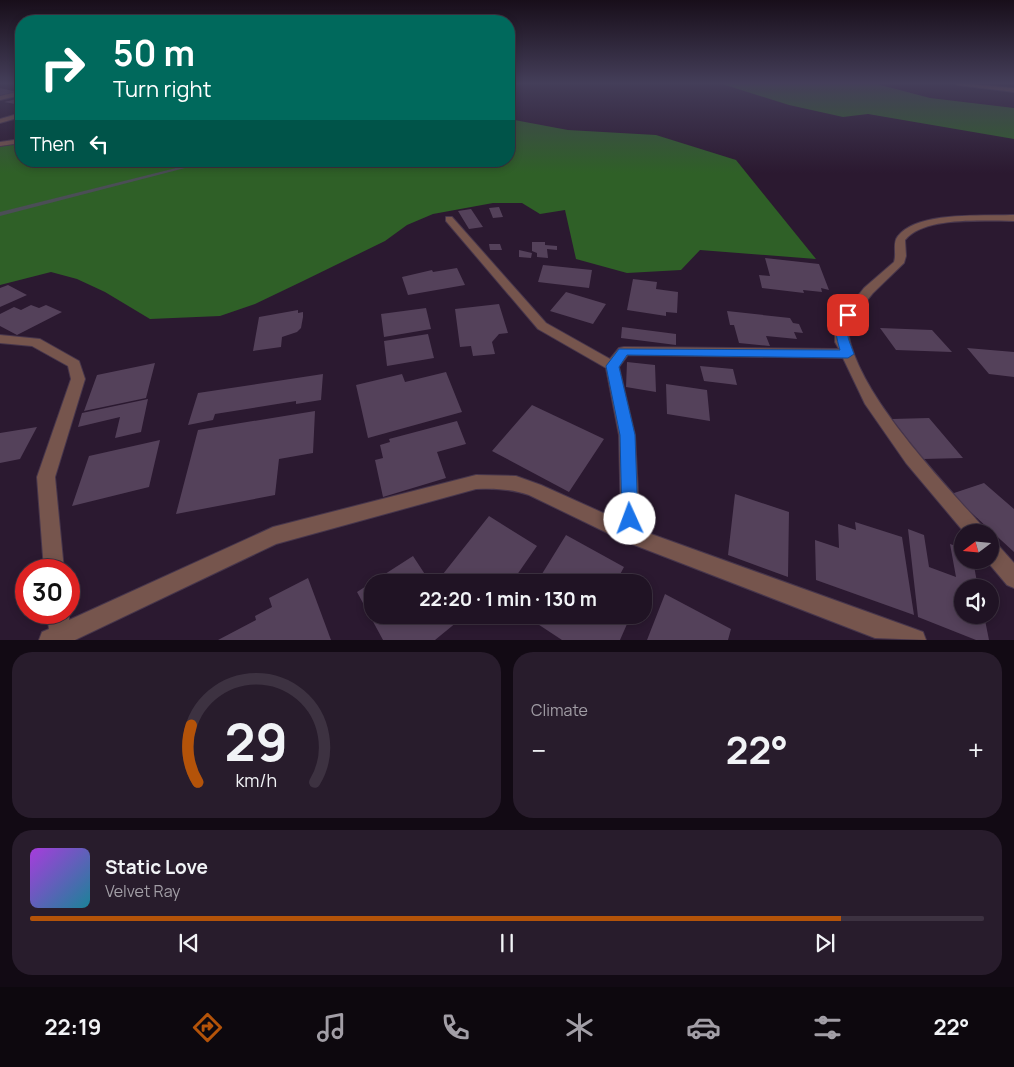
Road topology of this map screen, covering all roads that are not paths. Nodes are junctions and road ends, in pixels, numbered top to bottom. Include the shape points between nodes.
1 (15, 117) edge
2 (0, 121) edge
3 (15, 142) edge
4 (0, 144) edge
5 (1014, 218) edge
6 (449, 219) dead end
7 (0, 339) edge
8 (848, 354) junction
9 (612, 366) junction
10 (968, 524) edge
11 (630, 535) junction
12 (53, 559) edge
13 (999, 560) edge
14 (1014, 578) edge
15 (56, 629) edge
16 (915, 640) edge

1 - 2 street
3 - 4 street
5 - 8 street via 930,223 902,236 899,262 874,285 841,325 842,342
6 - 9 street via 542,326
7 - 12 street via 34,342 74,364 78,379 46,477
8 - 9 street via 624,351
8 - 10 street via 870,400 890,429
9 - 11 street via 627,435
11 - 15 street via 516,483 476,482 273,536
11 - 16 street
13 - 14 street

